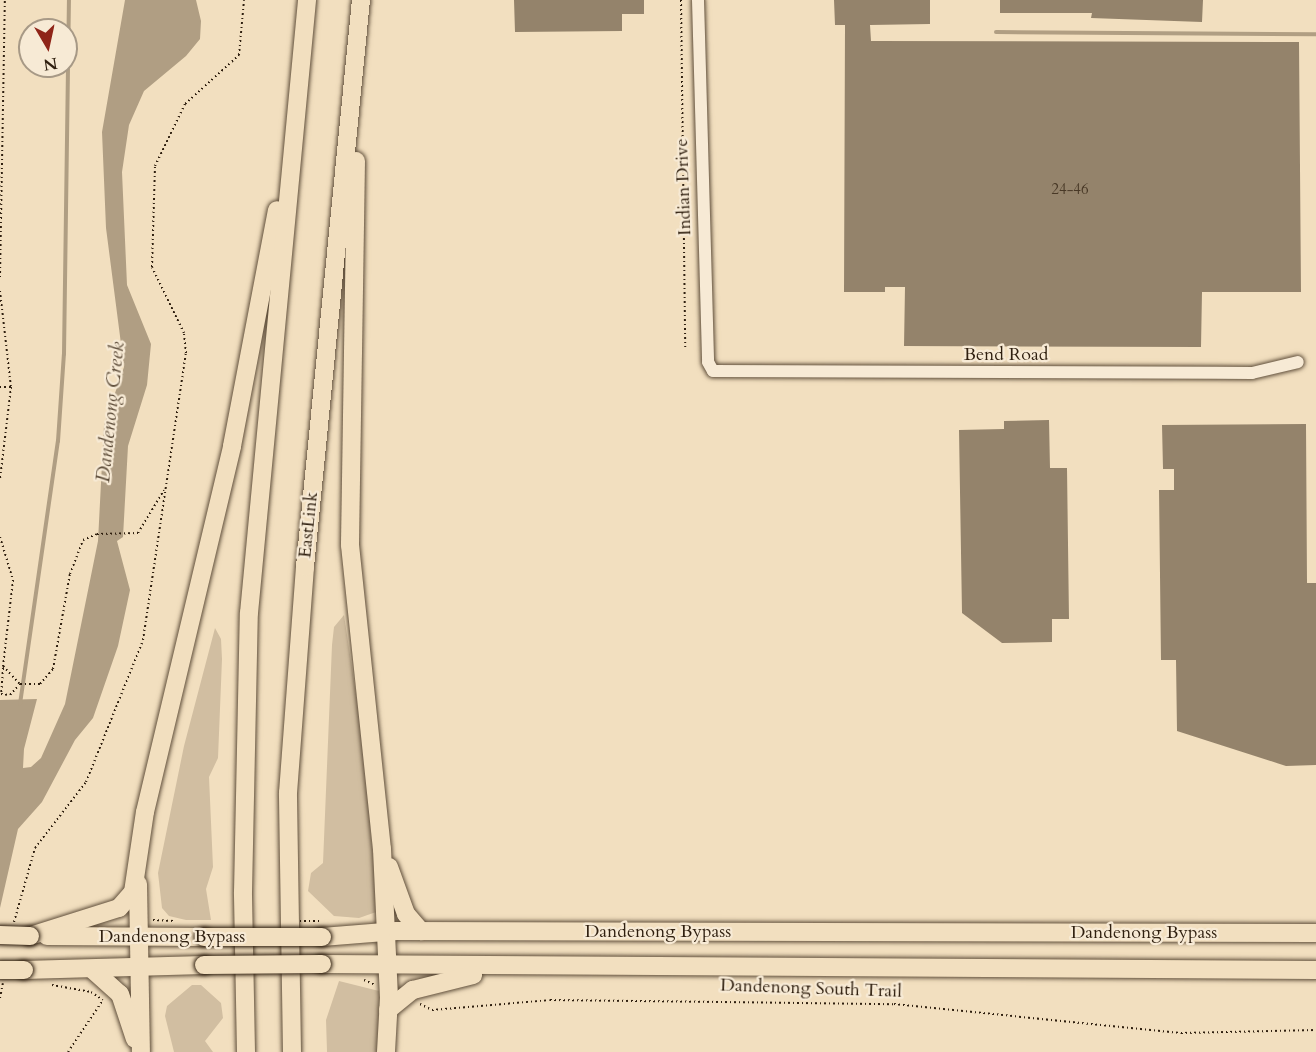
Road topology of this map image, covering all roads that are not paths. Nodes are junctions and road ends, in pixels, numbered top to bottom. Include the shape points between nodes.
1 (307, 0) edge
2 (361, 0) edge
3 (698, 0) edge
4 (355, 79) junction
5 (298, 96) junction
6 (1298, 362) dead end
7 (713, 372) joint
8 (140, 840) junction
9 (382, 849) junction
10 (421, 931) junction
11 (6, 932) edge
12 (386, 933) junction
13 (1316, 933) edge
14 (30, 936) junction
15 (141, 937) junction
16 (142, 966) junction
17 (596, 968) junction
18 (93, 969) junction
19 (1316, 970) edge
20 (2, 972) edge
21 (388, 974) junction
22 (388, 1010) junction
23 (139, 1052) edge
24 (246, 1052) edge
25 (292, 1052) edge
26 (386, 1052) edge

1 - 5 highway
2 - 4 highway, EastLink
3 - 7 street, Indian Drive via 708,362
4 - 9 highway via 357,223 350,545
4 - 25 highway, EastLink via 305,567 288,793
5 - 8 highway via 230,457
5 - 24 highway via 249,614 243,892
6 - 7 street, Bend Road via 1252,373
8 - 14 highway via 128,902 106,913
8 - 15 highway
9 - 10 highway via 406,914
9 - 12 highway
10 - 12 highway, Dandenong Bypass
10 - 13 highway, Dandenong Bypass
11 - 14 highway, Dandenong Bypass, bridge
12 - 15 highway, Dandenong Bypass, bridge
12 - 21 highway
14 - 15 highway, Dandenong Bypass
15 - 16 highway
16 - 18 highway, Dandenong Bypass
16 - 21 highway, Dandenong Bypass, bridge via 322,964
16 - 23 highway
17 - 19 highway, Dandenong Bypass
17 - 21 highway, Dandenong Bypass
17 - 22 highway via 467,976 413,990
18 - 20 highway, Dandenong Bypass, bridge
18 - 23 highway via 122,999
21 - 22 highway
22 - 26 highway

